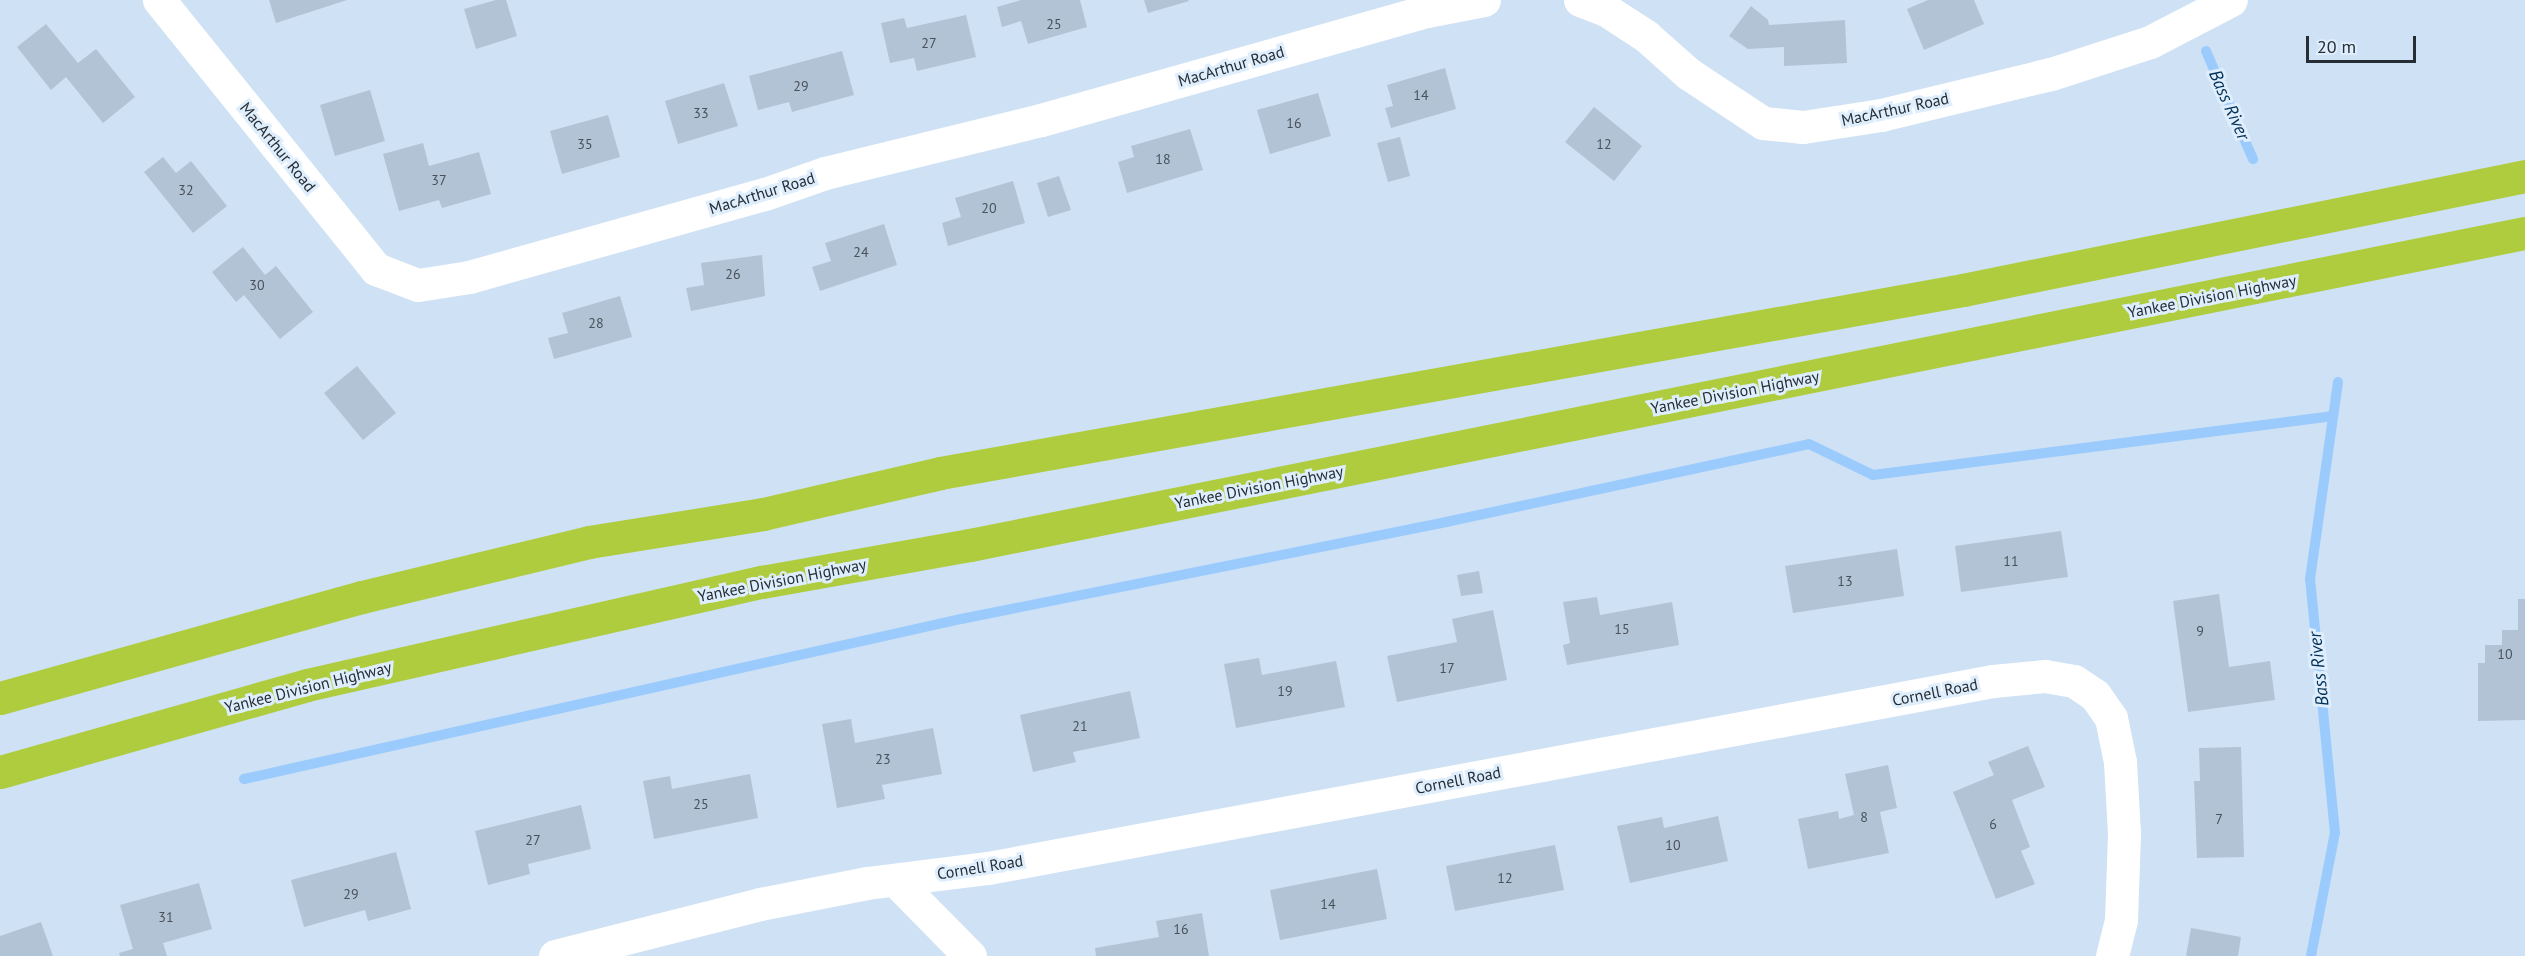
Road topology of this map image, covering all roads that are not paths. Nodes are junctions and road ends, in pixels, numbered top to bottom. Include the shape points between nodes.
1 (159, 0) edge
2 (1484, 0) edge
3 (1580, 0) edge
4 (2231, 0) edge
5 (2525, 176) edge
6 (2525, 233) edge
7 (0, 698) edge
8 (0, 772) edge
9 (895, 880) junction
10 (555, 956) edge
11 (970, 956) edge
12 (2112, 956) edge

1 - 2 street, MacArthur Road via 376,269 418,285 469,277 765,194 825,173 1041,120 1427,11
3 - 4 street, MacArthur Road via 1606,10 1636,30 1689,74 1763,123 1803,127 1881,115 2051,74 2150,42
5 - 7 highway via 1963,290 940,473 763,514 589,543 362,597
6 - 8 highway, Yankee Division Highway via 751,585 307,685
9 - 10 street, Cornell Road via 760,904
9 - 11 street
9 - 12 street, Cornell Road via 988,867 1993,681 2044,676 2074,681 2095,695 2111,718 2120,762 2124,834 2121,920

